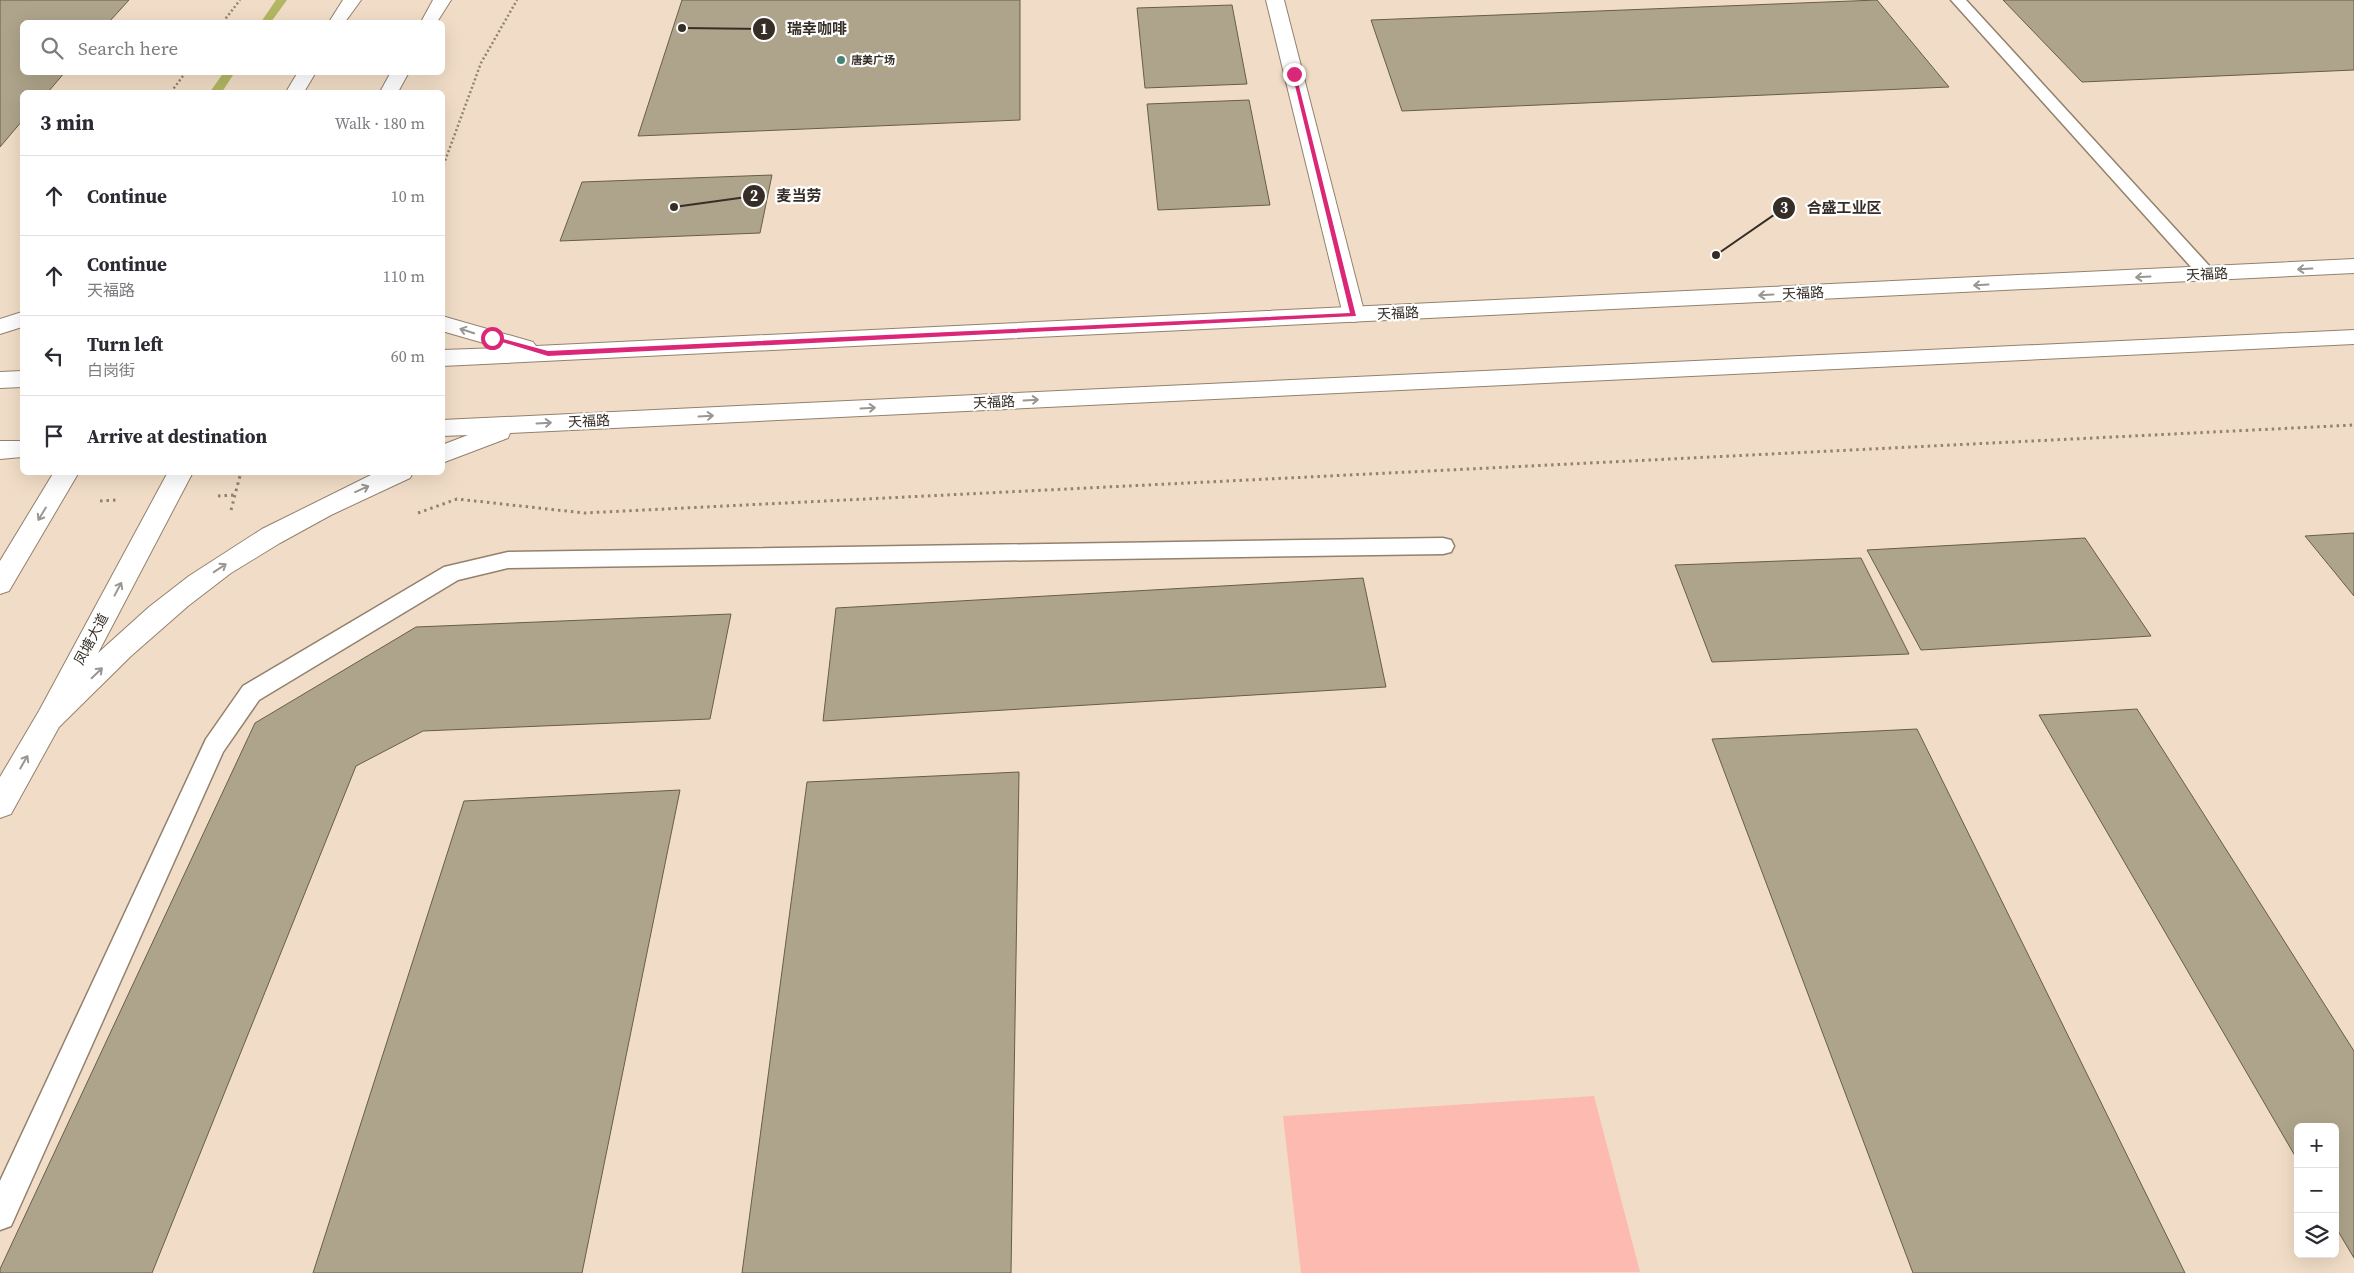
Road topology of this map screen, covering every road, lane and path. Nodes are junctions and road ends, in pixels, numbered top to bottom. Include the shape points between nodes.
1 (240, 0) edge
2 (352, 0) edge
3 (442, 0) edge
4 (517, 0) edge
5 (1275, 0) edge
6 (1958, 0) edge
7 (225, 20) edge
8 (338, 20) edge
9 (430, 20) edge
10 (184, 75) edge
11 (305, 75) edge
12 (398, 75) edge
13 (172, 90) edge
14 (296, 90) edge
15 (390, 90) edge
16 (445, 162) edge
17 (2354, 266) edge
18 (2207, 274) junction
19 (1354, 315) junction
20 (20, 320) edge
21 (445, 324) edge
22 (0, 327) edge
23 (2354, 337) edge
24 (548, 353) junction
25 (445, 358) edge
26 (20, 379) edge
27 (0, 380) edge
28 (520, 424) junction
29 (2354, 425) edge
30 (445, 428) edge
31 (20, 449) edge
32 (0, 450) edge
33 (445, 454) edge
34 (65, 475) edge
35 (179, 475) edge
36 (240, 475) edge
37 (394, 475) edge
38 (413, 514) dead end
39 (229, 519) dead end
40 (1443, 546) dead end
41 (0, 584) edge
42 (49, 719) junction
43 (0, 805) edge
44 (0, 1215) edge

1 - 7 path
2 - 8 main road
3 - 9 main road
4 - 16 path via 481,64
5 - 19 main road
6 - 18 lane
10 - 13 path
11 - 14 main road
12 - 15 main road
17 -> 18 main road, 天福路
18 -> 19 main road, 天福路
19 - 24 main road, 天福路
20 - 22 main road
24 -> 21 main road
28 -> 23 main road, 天福路
24 - 25 main road, 天福路
26 - 27 main road
28 - 30 main road, 天福路
28 - 33 main road
29 - 38 path via 584,513 457,500
31 - 32 main road
34 -> 41 main road
42 -> 35 main road, 凤塘大道
36 - 39 path
42 -> 37 main road via 136,635 198,583 272,534
40 - 44 lane via 508,560 452,573 251,693 214,746
43 -> 42 main road, 凤塘大道

